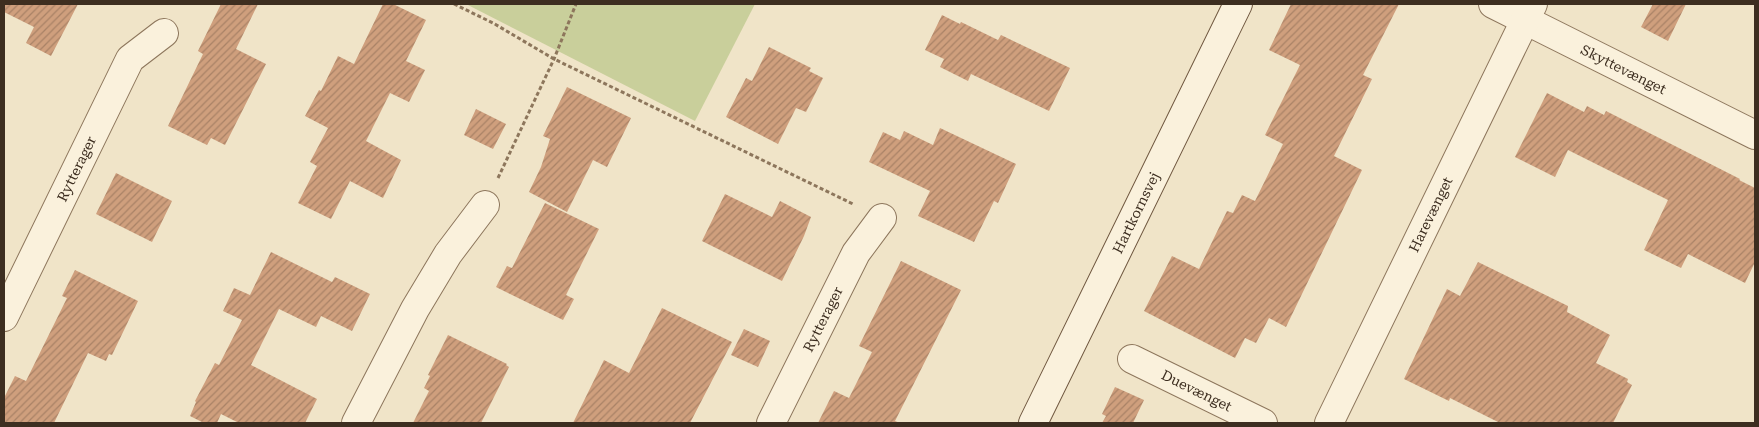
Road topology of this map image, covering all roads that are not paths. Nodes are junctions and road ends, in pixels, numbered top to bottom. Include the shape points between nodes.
1 (1238, 4) edge
2 (1493, 4) edge
3 (1529, 12) edge
4 (164, 33) dead end
5 (1755, 135) edge
6 (485, 206) road end
7 (882, 218) road end
8 (4, 317) edge
9 (1132, 359) dead end
10 (356, 423) edge
11 (771, 423) edge
12 (1033, 423) edge
13 (1263, 423) edge
14 (1329, 423) edge

1 - 12 street, Hartkornsvej
2 - 3 street, Skyttevænget
3 - 5 street, Skyttevænget
3 - 14 street, Harevænget
4 - 8 street, Rytterager via 130,59
6 - 10 street via 448,254 415,309
7 - 11 street, Rytterager via 856,253
9 - 13 street, Duevænget

